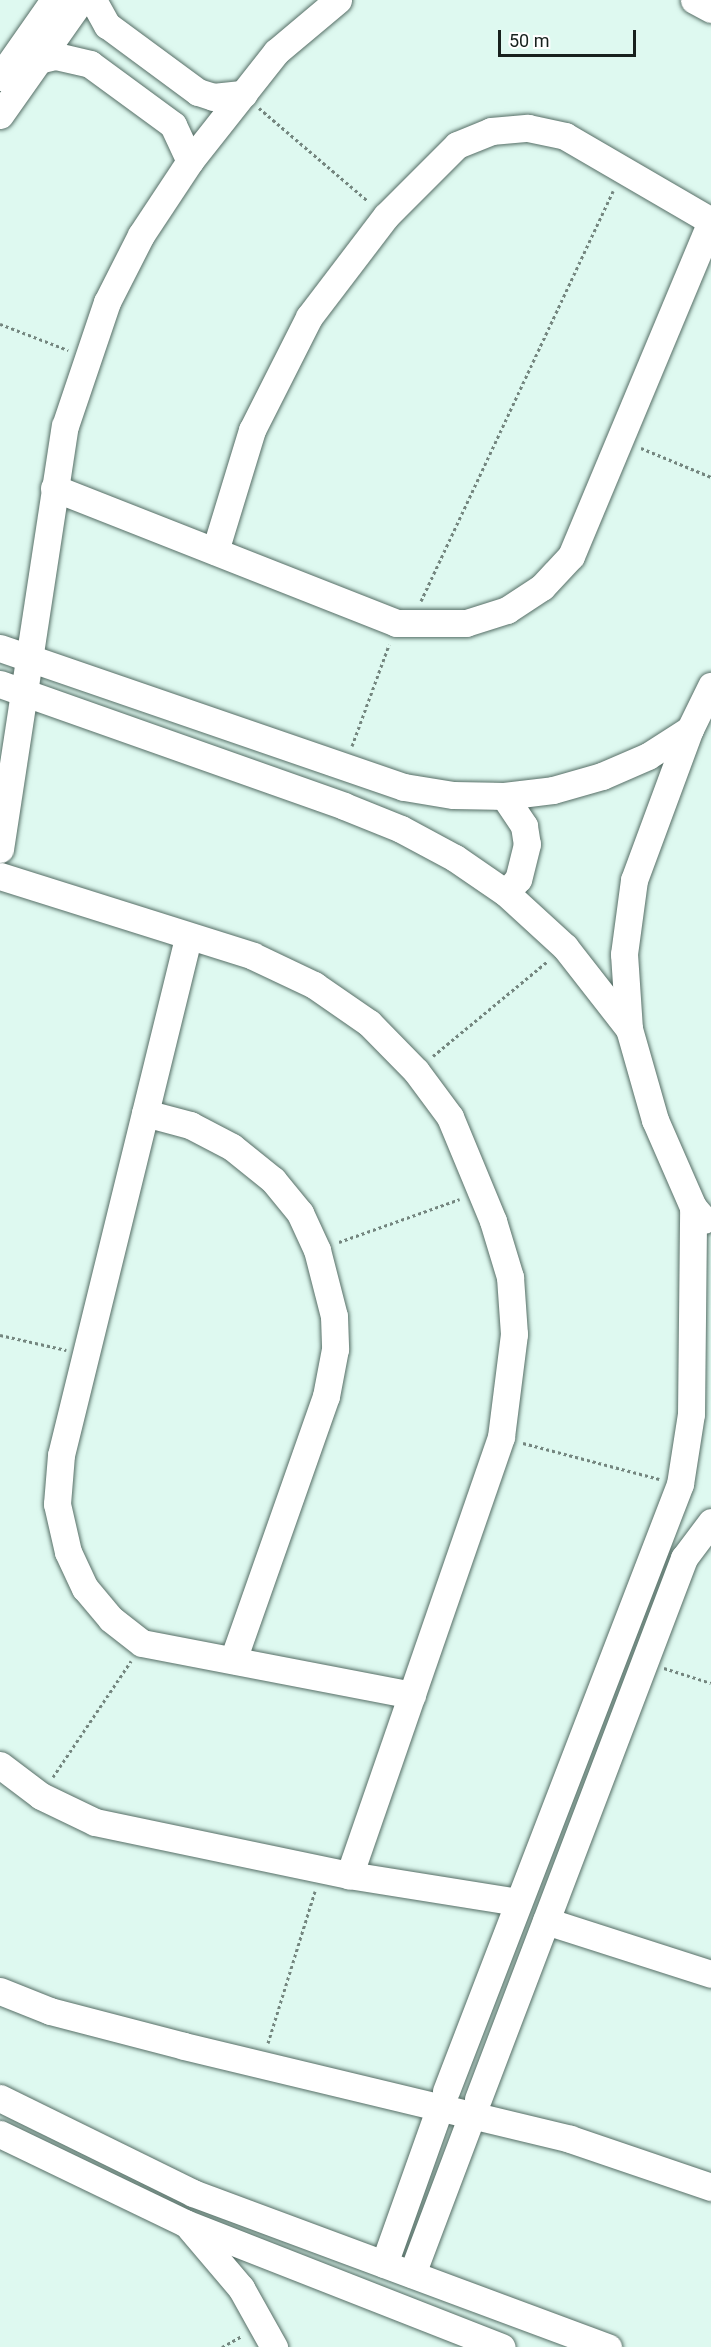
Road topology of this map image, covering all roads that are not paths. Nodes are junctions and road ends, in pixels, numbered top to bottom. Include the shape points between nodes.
1 (54, 0) edge
2 (81, 0) edge
3 (93, 0) edge
4 (338, 0) edge
5 (694, 0) edge
6 (711, 9) edge
7 (38, 60) junction
8 (0, 77) edge
9 (244, 94) junction
10 (0, 115) edge
11 (190, 161) junction
12 (711, 221) edge
13 (54, 488) junction
14 (215, 551) junction
15 (0, 648) edge
16 (27, 658) junction
17 (711, 686) edge
18 (11, 688) edge
19 (690, 729) junction
20 (504, 796) junction
21 (0, 849) edge
22 (0, 876) edge
23 (506, 893) junction
24 (188, 938) junction
25 (629, 1029) junction
26 (145, 1113) junction
27 (693, 1207) junction
28 (711, 1228) edge
29 (701, 1411) edge
30 (711, 1522) edge
31 (233, 1660) junction
32 (412, 1695) junction
33 (0, 1765) edge
34 (349, 1875) junction
35 (518, 1902) junction
36 (546, 1921) junction
37 (0, 1972) edge
38 (711, 1974) edge
39 (0, 1991) edge
40 (385, 2085) junction
41 (0, 2098) edge
42 (443, 2099) junction
43 (475, 2107) junction
44 (574, 2132) junction
45 (0, 2134) edge
46 (711, 2168) edge
47 (711, 2187) edge
48 (185, 2223) junction
49 (384, 2264) junction
50 (412, 2274) junction
51 (274, 2347) edge
52 (502, 2347) edge
53 (608, 2347) edge

1 - 8 street
2 - 7 street
3 - 9 street via 107,25 198,92 213,98
4 - 9 street via 276,52
5 - 6 street
7 - 10 street
7 - 11 street via 56,56 90,64 173,125
9 - 11 street
11 - 13 street via 141,235 107,302 65,426
12 - 14 street via 571,556 542,587 507,610 466,623 404,623
12 - 14 street via 565,136 528,128 492,131 457,145 386,216 309,317 278,372 234,480
13 - 14 street
13 - 16 street
15 - 16 street
16 - 18 street
16 - 20 street via 404,787 453,795
17 - 19 street
18 - 21 street
18 - 23 street via 401,829
19 - 20 street via 602,776 554,790
19 - 25 street via 634,880 624,954
20 - 23 street via 520,818 527,844 521,871
22 - 24 street
23 - 25 street via 565,947
24 - 26 street
24 - 32 street via 253,957 314,985 369,1023 416,1071 450,1117 482,1191 510,1277 510,1390 501,1437
25 - 27 street via 655,1120
26 - 31 street via 190,1125 232,1147 273,1180 300,1213 317,1250 334,1316 335,1349 326,1396
26 - 31 street via 61,1455 57,1504 68,1552 85,1588 111,1619 142,1643
27 - 28 street
27 - 29 street
29 - 35 street via 680,1484
30 - 36 street via 684,1558
31 - 32 street
32 - 34 street
33 - 34 street via 40,1796 95,1822
34 - 35 street
35 - 42 street
36 - 38 street
36 - 43 street
37 - 40 street via 57,1994 267,2047
39 - 40 street via 50,2011 184,2046
40 - 42 street
41 - 49 street via 193,2193
42 - 43 street
42 - 49 street
43 - 44 street
43 - 50 street
44 - 46 street
44 - 47 street
45 - 48 street
48 - 51 street via 241,2288
48 - 52 street
49 - 50 street
50 - 53 street

